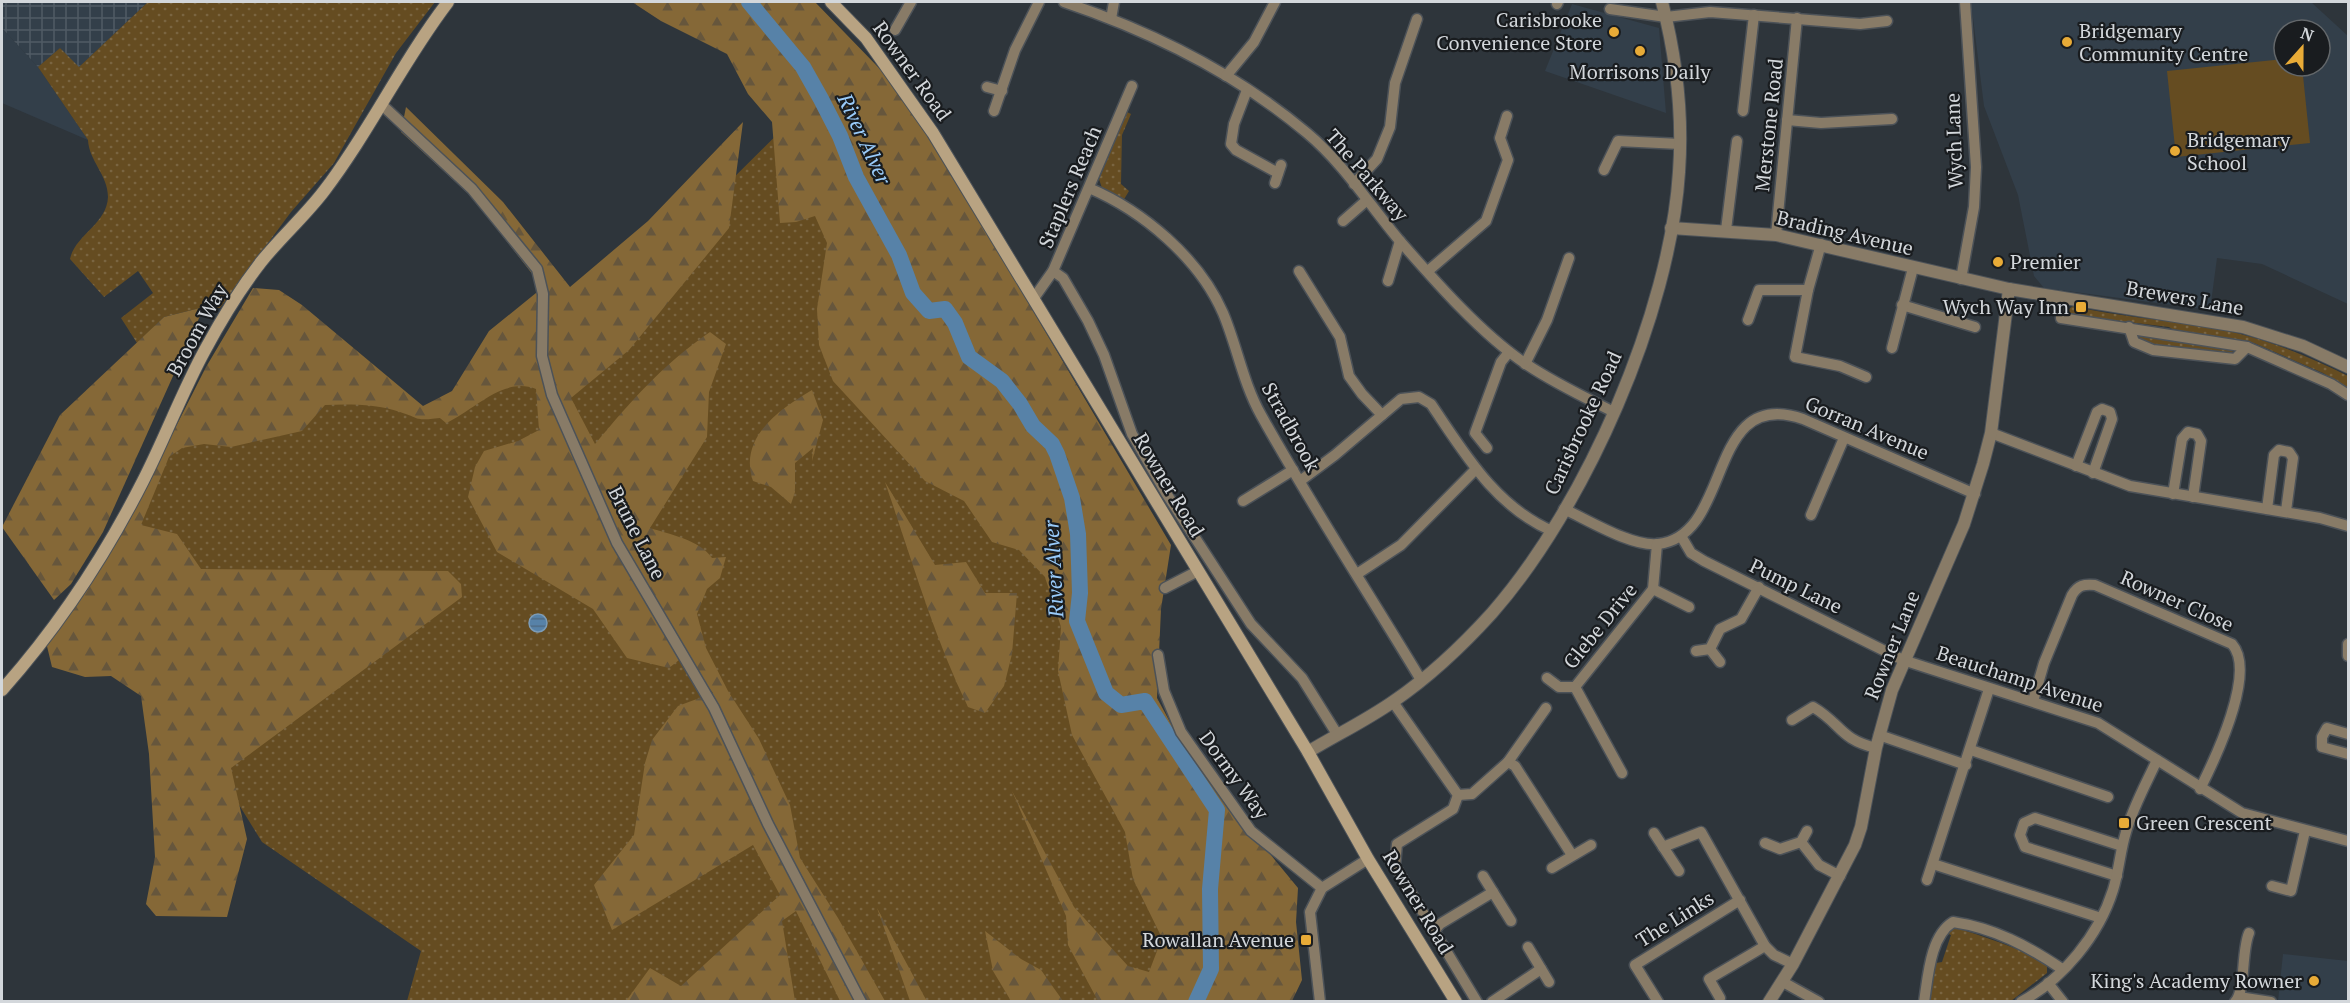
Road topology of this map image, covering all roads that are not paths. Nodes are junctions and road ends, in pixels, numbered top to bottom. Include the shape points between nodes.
1 (448, 2) edge
2 (911, 2) edge
3 (1039, 2) edge
4 (1064, 2) edge
5 (1114, 2) edge
6 (1275, 2) edge
7 (1662, 2) edge
8 (1965, 2) edge
9 (837, 4) edge
10 (1610, 9) dead end
11 (1754, 15) junction
12 (1666, 17) junction
13 (1797, 18) junction
14 (1111, 19) junction
15 (1417, 19) dead end
16 (1887, 21) dead end
17 (895, 30) dead end
18 (1226, 76) junction
19 (1132, 86) dead end
20 (987, 87) dead end
21 (1247, 90) junction
22 (1002, 91) junction
23 (381, 104) junction
24 (994, 111) dead end
25 (1743, 111) dead end
26 (1507, 116) dead end
27 (1892, 119) dead end
28 (1787, 120) junction
29 (1737, 141) dead end
30 (1680, 144) junction
31 (1604, 170) dead end
32 (1278, 174) dead end
33 (1354, 184) junction
34 (1089, 188) junction
35 (1366, 200) junction
36 (1343, 221) dead end
37 (1671, 228) junction
38 (1726, 231) junction
39 (1776, 235) junction
40 (1400, 241) junction
41 (1821, 244) junction
42 (1569, 258) dead end
43 (1912, 268) junction
44 (1299, 271) dead end
45 (1428, 271) junction
46 (1053, 272) junction
47 (1961, 279) junction
48 (1388, 281) dead end
49 (2009, 289) junction
50 (1808, 290) junction
51 (2061, 297) junction
52 (1034, 298) junction
53 (1902, 305) junction
54 (1748, 320) dead end
55 (1975, 327) dead end
56 (2130, 327) junction
57 (2247, 346) junction
58 (1892, 348) dead end
59 (1509, 352) junction
60 (1525, 364) junction
61 (2349, 367) edge
62 (1866, 376) dead end
63 (2349, 395) edge
64 (1614, 412) junction
65 (1382, 415) junction
66 (1991, 432) junction
67 (1844, 438) junction
68 (1487, 448) dead end
69 (2076, 466) junction
70 (1476, 469) junction
71 (1293, 470) junction
72 (2093, 473) junction
73 (1300, 481) junction
74 (1975, 494) junction
75 (2173, 494) junction
76 (2193, 497) junction
77 (1243, 501) dead end
78 (1564, 509) junction
79 (2267, 509) junction
80 (2286, 511) junction
81 (1811, 514) dead end
82 (2349, 526) edge
83 (1552, 531) junction
84 (1681, 536) junction
85 (1657, 544) junction
86 (1198, 571) junction
87 (1357, 574) junction
88 (1759, 587) junction
89 (1165, 588) dead end
90 (1653, 589) junction
91 (1689, 607) dead end
92 (2349, 644) edge
93 (1710, 649) junction
94 (1696, 651) dead end
95 (1158, 655) dead end
96 (2349, 656) edge
97 (1903, 660) junction
98 (1720, 662) dead end
99 (1547, 678) dead end
100 (1421, 680) junction
101 (1575, 687) junction
102 (1989, 688) junction
103 (2, 690) edge
104 (2033, 701) junction
105 (1393, 702) junction
106 (1546, 708) dead end
107 (1792, 720) dead end
108 (1337, 734) junction
109 (2349, 734) edge
110 (1877, 742) junction
111 (1971, 750) junction
112 (1308, 752) junction
113 (2349, 754) edge
114 (2157, 760) junction
115 (1508, 762) junction
116 (1966, 765) junction
117 (1622, 773) dead end
118 (2200, 789) junction
119 (1458, 795) junction
120 (2108, 797) dead end
121 (1807, 831) dead end
122 (2305, 831) junction
123 (1654, 833) dead end
124 (2349, 841) edge
125 (1802, 842) junction
126 (1765, 843) dead end
127 (1591, 845) dead end
128 (2122, 846) junction
129 (1663, 847) junction
130 (1572, 855) junction
131 (1368, 859) junction
132 (1933, 864) junction
133 (1552, 868) dead end
134 (1678, 871) dead end
135 (1483, 876) dead end
136 (1840, 876) junction
137 (2117, 876) junction
138 (1927, 880) dead end
139 (2272, 886) dead end
140 (1322, 888) junction
141 (1493, 892) junction
142 (1740, 900) junction
143 (2101, 918) junction
144 (1510, 921) dead end
145 (1434, 931) junction
146 (2249, 933) dead end
147 (1765, 946) junction
148 (1528, 947) dead end
149 (1793, 964) junction
150 (1540, 969) junction
151 (2062, 969) junction
152 (1549, 982) dead end
153 (1783, 982) junction
154 (2048, 983) junction
155 (1720, 998) dead end
156 (2237, 999) edge
157 (861, 1002) edge
158 (1320, 1002) edge
159 (1455, 1002) edge
160 (1477, 1002) edge
161 (1492, 1002) edge
162 (1658, 1002) edge
163 (1770, 1002) edge
164 (1819, 1002) edge
165 (1924, 1002) edge
166 (2022, 1002) edge
167 (2063, 1002) edge
168 (2271, 1002) edge

1 - 23 main road, Broom Way via 413,49
2 - 17 street
3 - 22 street via 1015,50
4 - 14 street, The Parkway
5 - 14 street
6 - 18 street via 1254,42
7 - 12 street, Carisbrooke Road
8 - 47 street, Wych Lane via 1976,167 1974,207
9 - 52 main road, Rowner Road via 866,38 933,134
10 - 12 street
11 - 12 street via 1710,12
11 - 13 street
11 - 25 street
12 - 30 street, Carisbrooke Road via 1676,76
13 - 16 street via 1860,24
13 - 28 street, Merstone Road
14 - 18 street, The Parkway
15 - 33 street via 1395,83 1390,128 1377,159
18 - 21 street, The Parkway
19 - 34 street, Staplers Reach
20 - 22 street
21 - 32 street via 1231,144
21 - 33 street, The Parkway via 1308,133
22 - 24 street
23 - 103 main road, Broom Way via 323,193 261,262 233,303 204,350 111,541 34,654
23 - 157 street, Brune Lane via 472,189 537,269 543,294 541,336 545,373 604,516 714,708 768,824
26 - 45 street via 1500,138 1508,160 1486,221
27 - 28 street via 1821,123
28 - 39 street, Merstone Road
29 - 38 street
30 - 31 street via 1618,141
30 - 37 street, Carisbrooke Road
33 - 35 street, The Parkway
34 - 46 street, Staplers Reach
34 - 71 street, Stradbrook via 1147,222 1170,242 1209,288 1222,310 1259,412
35 - 36 street
35 - 40 street, The Parkway
37 - 38 street, Brading Avenue
37 - 64 street, Carisbrooke Road via 1646,328
38 - 39 street, Brading Avenue
39 - 41 street, Brading Avenue
40 - 45 street, The Parkway
40 - 48 street
41 - 43 street, Brading Avenue
41 - 50 street
42 - 60 street via 1547,320
43 - 47 street, Brading Avenue
43 - 53 street
44 - 65 street via 1340,337 1349,376
45 - 59 street, The Parkway
46 - 52 street, Staplers Reach
46 - 108 street via 1063,278 1088,321 1132,434 1172,502 1251,624 1302,678
47 - 49 street, Brading Avenue
49 - 51 street, Brewers Lane
49 - 66 street, Rowner Lane
50 - 54 street via 1759,290
50 - 62 street via 1795,357
51 - 56 street via 2061,318
51 - 61 street, Brewers Lane via 2243,327
52 - 86 main road, Rowner Road
53 - 55 street
53 - 58 street
56 - 57 street
56 - 57 street via 2134,342 2153,350 2235,360
57 - 63 street
59 - 60 street, The Parkway
59 - 68 street via 1501,362 1475,433
60 - 64 street, The Parkway
64 - 78 street, Carisbrooke Road
65 - 70 street via 1407,397 1425,400
65 - 73 street
66 - 69 street
66 - 74 street, Rowner Lane
67 - 74 street, Gorran Avenue
67 - 81 street
67 - 84 street, Gorran Avenue via 1789,414 1772,414 1746,426 1735,438 1702,515
69 - 72 street
69 - 72 street via 2097,412 2110,412 2112,419
70 - 83 street via 1515,511
70 - 87 street via 1401,545
71 - 73 street, Stradbrook
71 - 77 street
72 - 75 street via 2130,486
73 - 87 street, Stradbrook
74 - 97 street, Rowner Lane
75 - 76 street
75 - 76 street via 2182,439 2188,432 2197,434 2201,441
76 - 79 street
78 - 83 street, Carisbrooke Road
78 - 85 street via 1631,539
79 - 80 street
79 - 80 street via 2274,455 2279,450 2289,452 2293,458
80 - 82 street
83 - 100 street, Carisbrooke Road via 1491,614
84 - 85 street, Gorran Avenue
84 - 88 street, Pump Lane via 1691,553
85 - 90 street, Glebe Drive
86 - 89 street
86 - 112 main road, Rowner Road
87 - 100 street, Stradbrook
88 - 93 street via 1743,621 1717,626
88 - 97 street, Pump Lane
90 - 91 street, Glebe Drive
90 - 101 street, Glebe Drive
92 - 96 street
93 - 94 street
93 - 98 street
95 - 140 street, Dormy Way via 1164,691 1181,732 1251,831
97 - 102 street, Beauchamp Avenue
97 - 110 street, Rowner Lane
99 - 101 street, Glebe Drive via 1559,687
100 - 105 street, Carisbrooke Road
101 - 117 street, Glebe Drive
102 - 104 street, Beauchamp Avenue
102 - 111 street
104 - 114 street, Beauchamp Avenue via 2098,723
104 - 118 street, Rowner Close via 2072,595 2085,584 2232,644 2238,650 2241,667 2226,734
105 - 108 street, Carisbrooke Road
105 - 119 street
106 - 115 street
107 - 110 street via 1813,707 1855,742
108 - 112 street, Carisbrooke Road
109 - 113 street via 2327,728 2322,747
110 - 116 street
110 - 136 street, Rowner Lane via 1861,827
111 - 116 street
111 - 120 street
112 - 131 main road, Rowner Road
114 - 118 street, Beauchamp Avenue
114 - 128 street
115 - 119 street via 1472,794
115 - 130 street via 1515,766
116 - 132 street
118 - 122 street, Beauchamp Avenue via 2242,813
119 - 145 street via 1453,809 1397,844 1395,866
121 - 125 street
122 - 124 street, Beauchamp Avenue
122 - 139 street via 2291,891
123 - 129 street
125 - 126 street via 1780,849
125 - 136 street via 1819,866
127 - 130 street
128 - 137 street
128 - 137 street via 2035,818 2024,823 2020,835 2025,847
129 - 134 street
129 - 142 street via 1701,832
130 - 133 street
131 - 140 street
131 - 159 main road, Rowner Road
132 - 138 street
132 - 143 street
135 - 141 street
136 - 149 street, Rowner Lane
137 - 143 street
140 - 158 street via 1310,912
141 - 144 street
141 - 145 street
142 - 147 street
142 - 162 street, The Links via 1635,964
143 - 151 street via 2088,940
145 - 160 street
146 - 156 street via 2238,944
147 - 149 street
147 - 155 street via 1710,979
148 - 150 street
149 - 153 street, Rowner Lane
150 - 152 street
150 - 161 street
151 - 154 street
151 - 165 street via 2010,938 1953,922 1938,939
153 - 163 street, Rowner Lane
153 - 164 street
154 - 166 street
154 - 167 street
156 - 168 street

